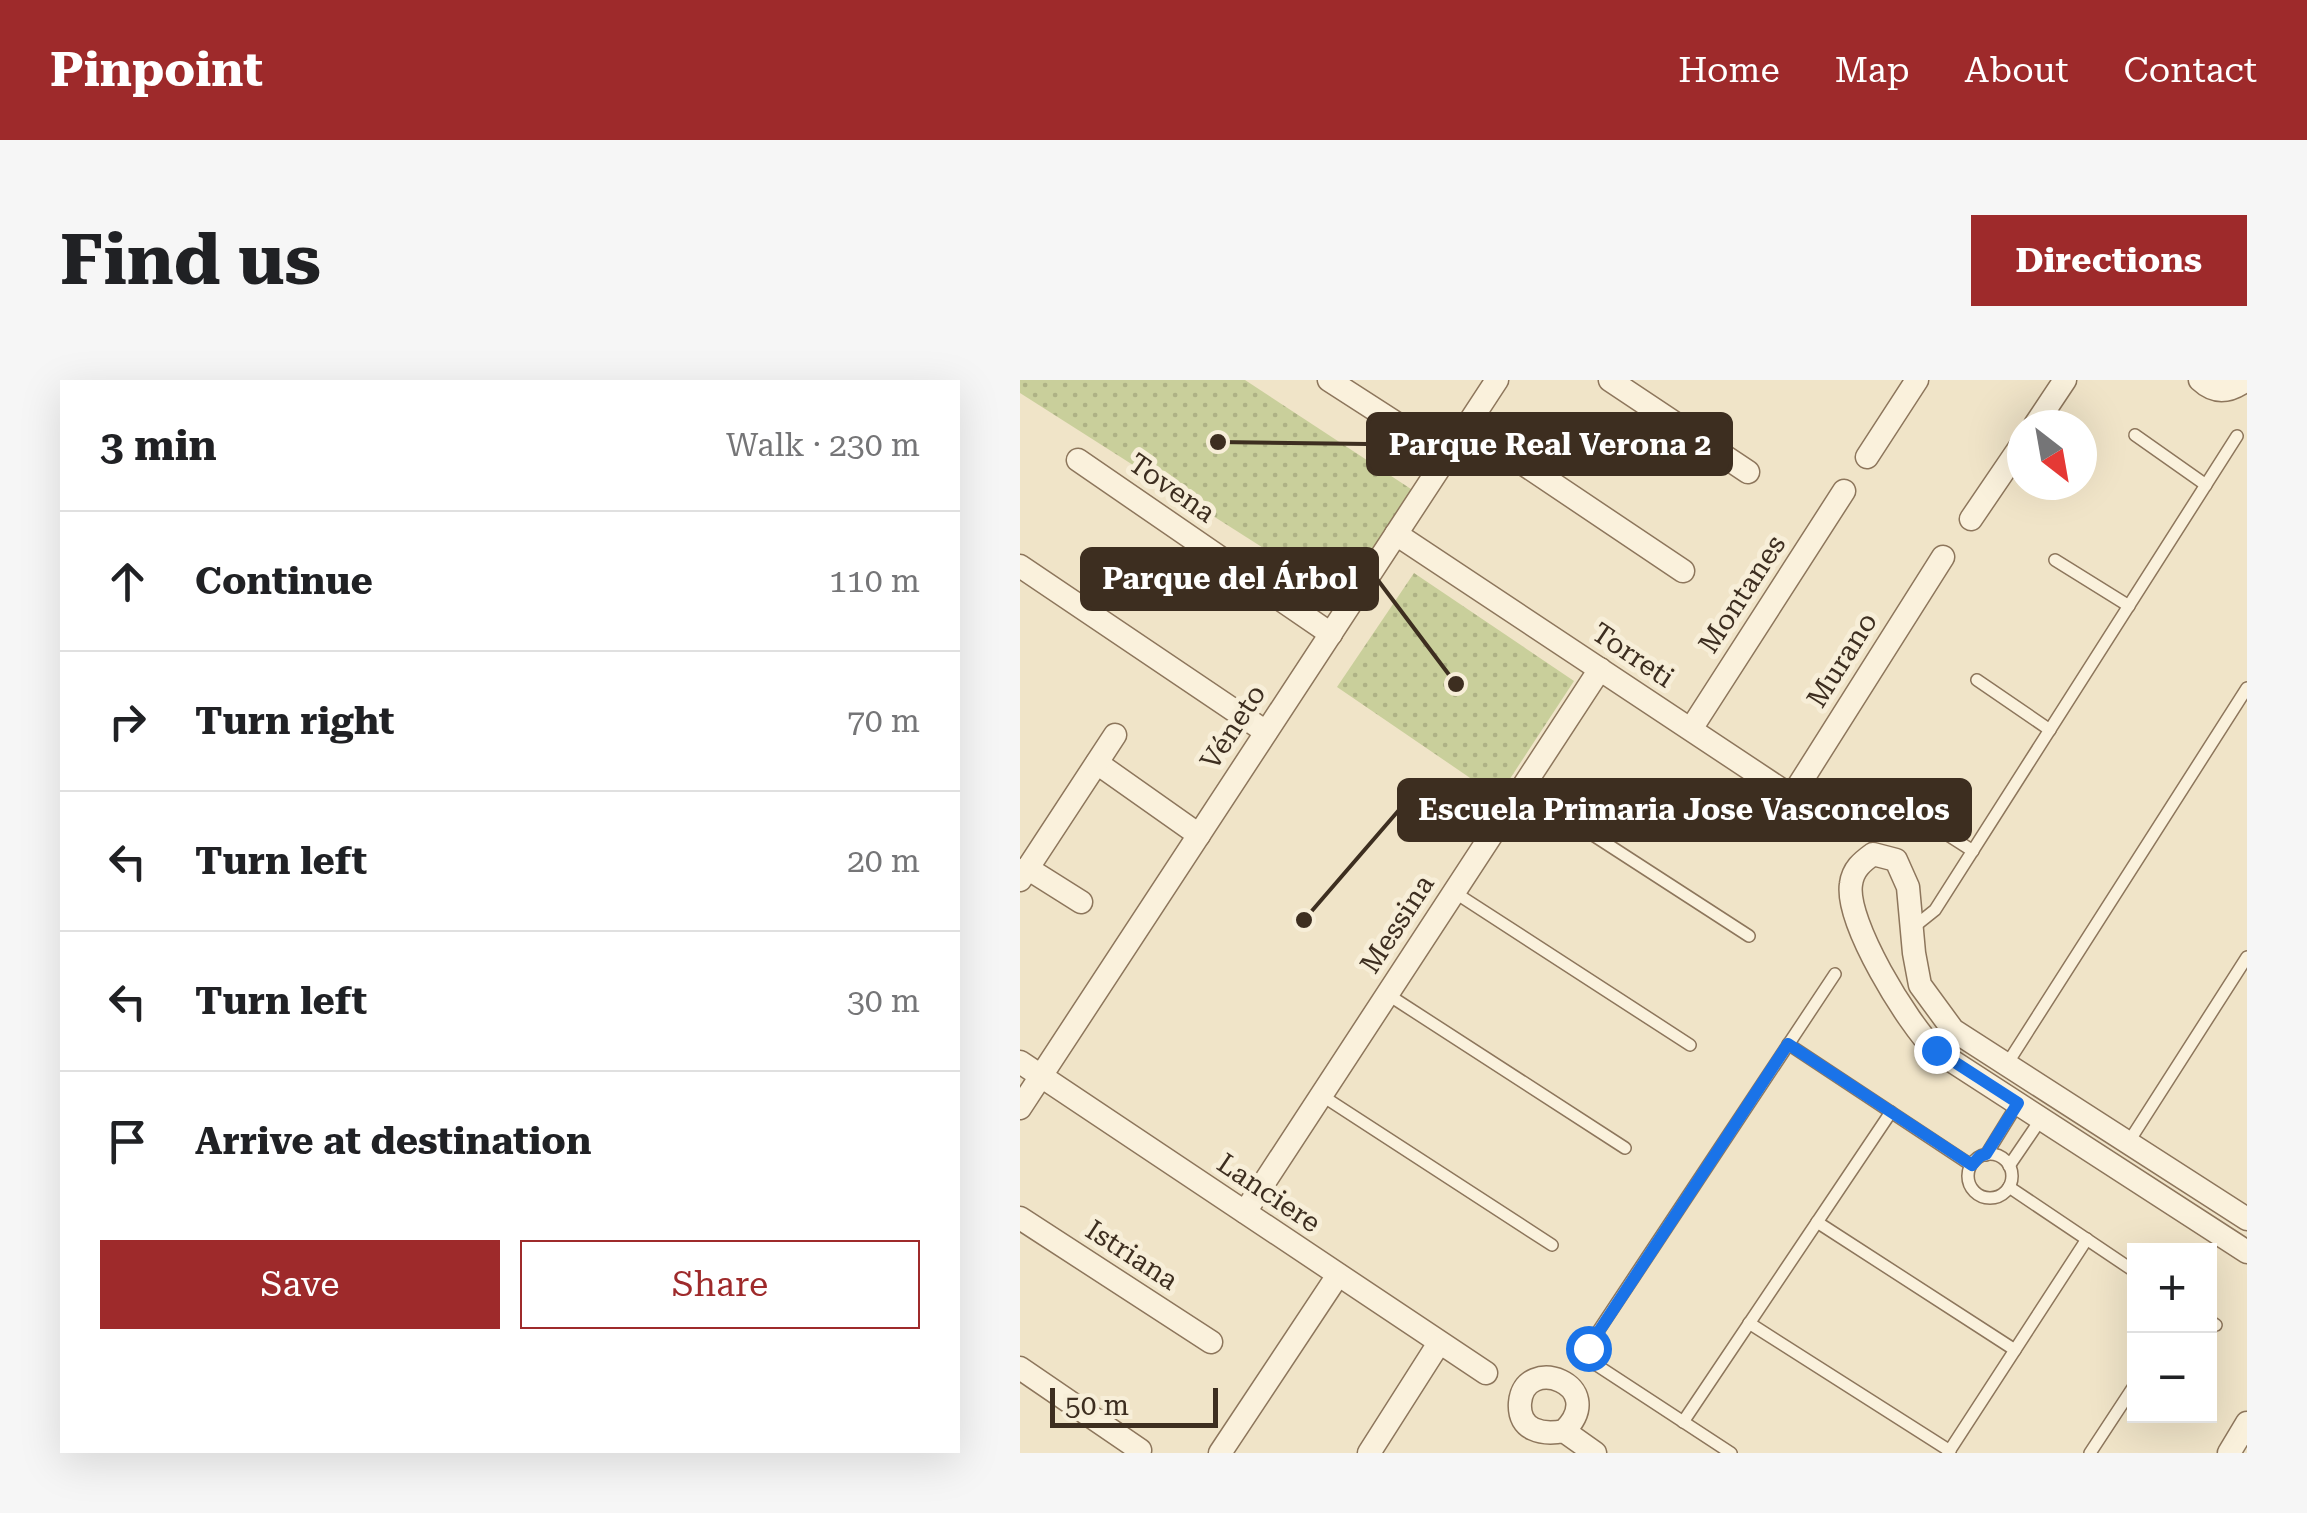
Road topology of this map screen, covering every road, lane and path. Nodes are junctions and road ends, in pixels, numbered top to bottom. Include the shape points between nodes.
1 (1329, 380) edge
2 (1497, 380) edge
3 (1610, 380) edge
4 (1917, 380) edge
5 (2065, 380) edge
6 (2200, 380) edge
7 (2243, 389) edge
8 (2045, 410) edge
9 (1467, 426) junction
10 (2136, 435) dead end
11 (2237, 436) dead end
12 (1447, 456) junction
13 (1867, 456) dead end
14 (1078, 460) dead end
15 (2007, 466) edge
16 (1748, 472) dead end
17 (2206, 484) junction
18 (1844, 491) dead end
19 (1971, 520) dead end
20 (1396, 534) junction
21 (1944, 557) dead end
22 (2055, 560) dead end
23 (1020, 566) edge
24 (1683, 571) dead end
25 (2129, 606) junction
26 (1331, 634) junction
27 (1600, 669) junction
28 (1977, 680) dead end
29 (2247, 688) edge
30 (1690, 730) junction
31 (2050, 730) junction
32 (1266, 732) junction
33 (1115, 735) dead end
34 (1097, 763) junction
35 (1522, 788) junction
36 (1792, 796) junction
37 (1898, 803) dead end
38 (1836, 826) dead end
39 (1199, 835) junction
40 (1973, 851) junction
41 (1024, 874) edge
42 (1454, 892) junction
43 (1081, 902) dead end
44 (1911, 926) junction
45 (1749, 936) dead end
46 (2247, 957) edge
47 (1835, 974) dead end
48 (1387, 994) junction
49 (1788, 1044) junction
50 (1690, 1045) dead end
51 (1020, 1062) edge
52 (2007, 1064) junction
53 (1040, 1076) junction
54 (1322, 1095) junction
55 (2018, 1103) junction
56 (1020, 1108) edge
57 (1891, 1112) junction
58 (2041, 1119) junction
59 (2128, 1142) junction
60 (1625, 1148) dead end
61 (1986, 1154) junction
62 (1972, 1165) junction
63 (2010, 1166) junction
64 (2009, 1187) junction
65 (1244, 1212) junction
66 (1020, 1218) edge
67 (2247, 1219) edge
68 (1817, 1222) junction
69 (2087, 1239) junction
70 (1552, 1244) dead end
71 (2247, 1252) edge
72 (2127, 1266) edge
73 (1338, 1274) junction
74 (1749, 1323) junction
75 (1211, 1342) dead end
76 (1439, 1342) junction
77 (2015, 1350) junction
78 (1020, 1368) edge
79 (1486, 1373) dead end
80 (2127, 1397) edge
81 (1683, 1422) junction
82 (2247, 1423) edge
83 (1564, 1431) dead end
84 (1140, 1450) dead end
85 (1949, 1452) edge
86 (1220, 1453) edge
87 (1369, 1453) edge
88 (1595, 1453) edge
89 (1731, 1453) edge
90 (2090, 1453) edge
91 (2229, 1453) edge

1 - 12 street
2 - 9 street, Véneto
3 - 16 street
4 - 13 street
5 - 8 street
6 - 7 street via 2218,391
9 - 12 street, Véneto
9 - 24 street
10 - 17 lane
11 - 17 lane
12 - 20 street, Véneto
14 - 26 street, Tovena
15 - 19 street
17 - 25 lane
18 - 30 street, Montanes
20 - 26 street, Véneto
20 - 27 street, Torreti
21 - 36 street, Murano
22 - 25 lane
23 - 32 street
25 - 31 lane
26 - 32 street, Véneto
27 - 30 street, Torreti
27 - 35 street, Messina
28 - 31 lane
29 - 52 lane
30 - 36 street, Torreti
31 - 40 lane
32 - 39 street, Véneto
33 - 34 street
34 - 39 street
34 - 41 street
35 - 42 street, Messina
35 - 45 lane
36 - 38 street, Torreti
37 - 40 lane
39 - 53 street, Véneto
40 - 44 lane via 1935,910
41 - 43 street
42 - 48 street, Messina
42 - 50 lane
44 - 52 street via 1920,985 1944,1020
44 - 55 street via 1908,887 1896,860 1873,854 1858,866 1850,886 1867,947 1922,1037
46 - 59 lane
47 - 49 lane
48 - 54 street, Messina
48 - 60 lane
49 - 57 lane
49 - 81 lane via 1588,1348 1598,1366
51 - 53 street, Lanciere
52 - 59 street
53 - 56 street, Véneto
53 - 65 street, Lanciere
54 - 65 street, Messina
54 - 70 lane
55 - 58 street
55 - 61 lane
57 - 62 lane
57 - 68 lane
58 - 63 lane
58 - 71 street
59 - 67 street
61 - 62 lane
61 - 63 lane
62 - 64 lane via 1968,1178 1979,1194 1992,1198
63 - 64 lane
64 - 69 lane
65 - 73 street, Lanciere
66 - 75 street, Istriana
68 - 74 lane
68 - 77 lane
69 - 72 lane
69 - 77 lane
73 - 76 street, Lanciere
73 - 86 street
74 - 81 lane
74 - 85 lane
76 - 79 street, Lanciere
76 - 87 street
77 - 85 lane
78 - 84 street
80 - 90 lane
81 - 89 lane
82 - 91 street
83 - 88 street

